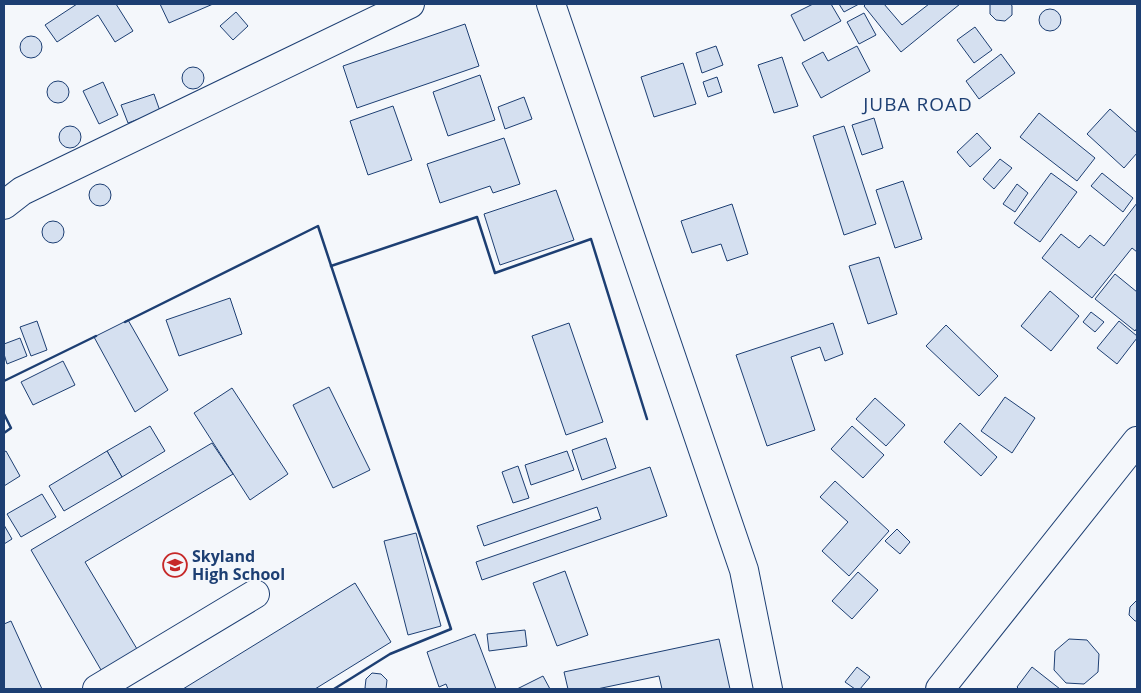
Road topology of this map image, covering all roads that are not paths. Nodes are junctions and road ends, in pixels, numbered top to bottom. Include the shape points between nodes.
1 (410, 4) edge
2 (551, 4) edge
3 (4, 205) edge
4 (1137, 442) edge
5 (255, 594) dead end
6 (97, 689) edge
7 (768, 689) edge
8 (940, 689) edge

1 - 3 street via 22,191
2 - 7 street via 744,570
4 - 8 street
5 - 6 street

